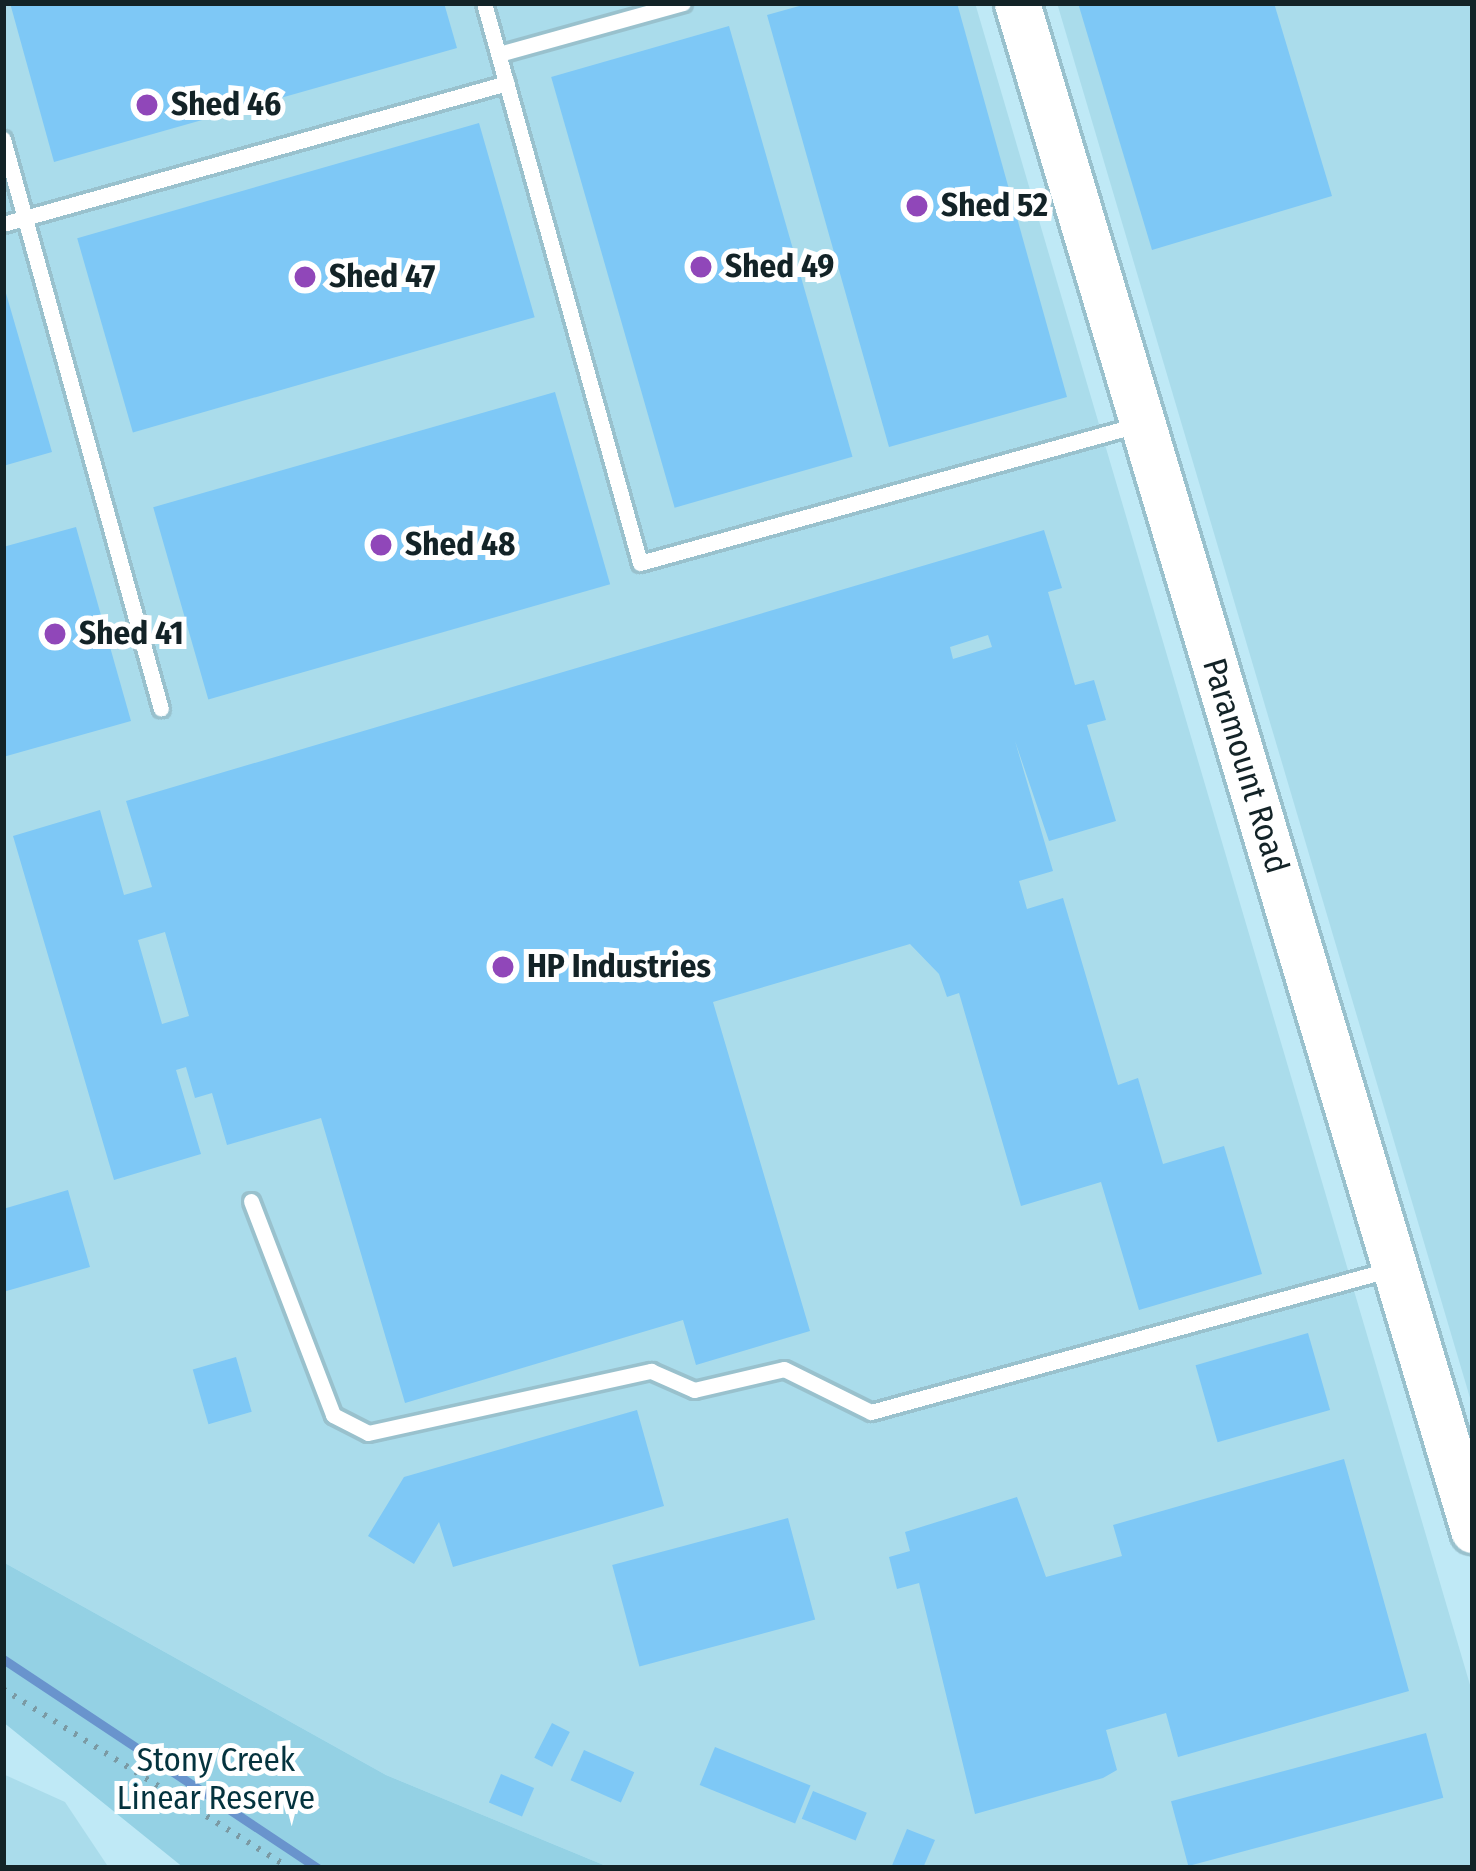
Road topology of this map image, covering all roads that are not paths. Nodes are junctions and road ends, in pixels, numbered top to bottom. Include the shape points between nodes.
1 (484, 3) edge
2 (683, 3) edge
3 (1017, 3) edge
4 (499, 54) junction
5 (507, 83) junction
6 (3, 140) edge
7 (25, 218) junction
8 (3, 224) edge
9 (1142, 423) junction
10 (161, 709) dead end
11 (251, 1201) dead end
12 (1395, 1268) junction
13 (1473, 1530) edge

1 - 4 lane
2 - 4 lane
3 - 9 main road, Paramount Road
4 - 5 lane
5 - 7 lane
5 - 9 lane via 640,563
6 - 7 lane
7 - 8 lane
7 - 10 lane
9 - 12 main road, Paramount Road
11 - 12 lane via 333,1415 368,1433 651,1372 694,1390 784,1369 871,1412
12 - 13 main road, Paramount Road

